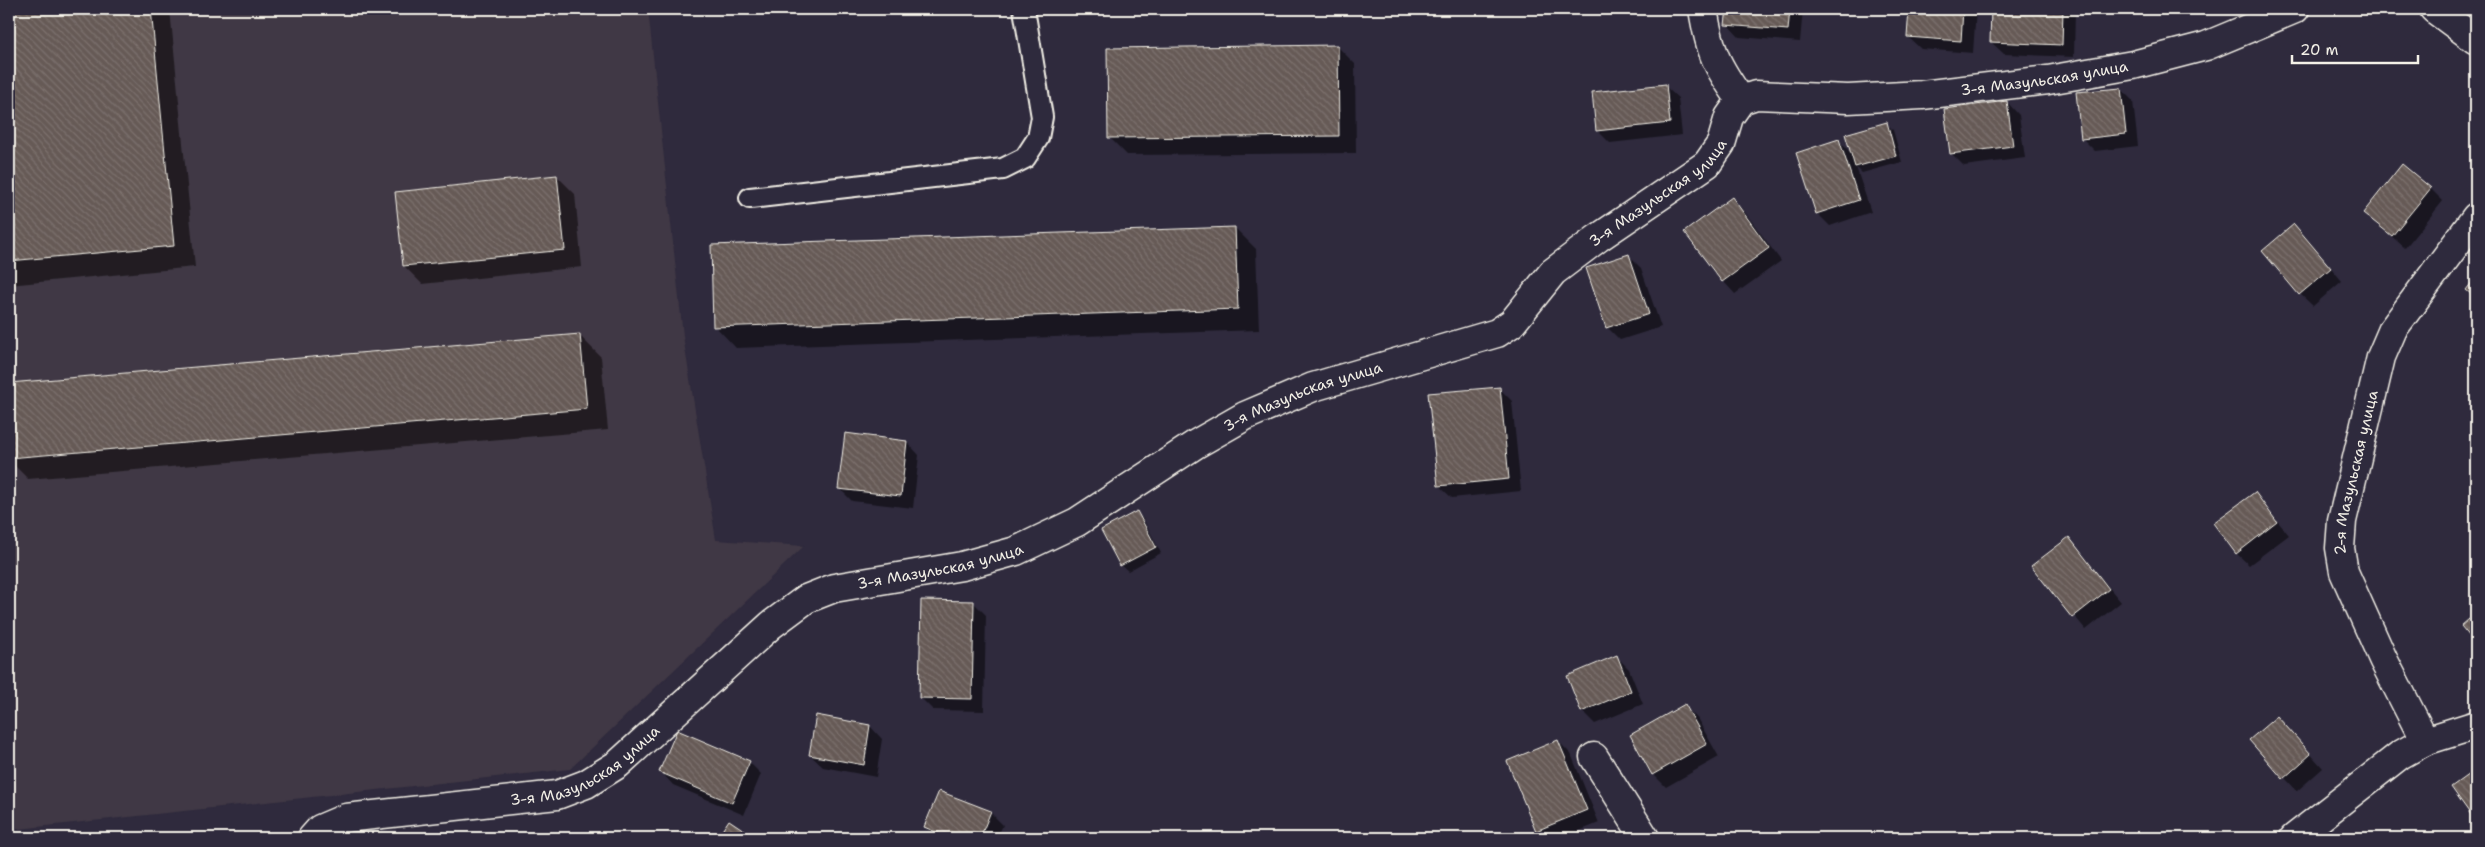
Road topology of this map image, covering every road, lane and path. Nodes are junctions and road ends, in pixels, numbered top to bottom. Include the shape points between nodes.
1 (1024, 9) edge
2 (1702, 9) edge
3 (2295, 9) edge
4 (2434, 9) edge
5 (2476, 40) edge
6 (1741, 100) junction
7 (750, 198) dead end
8 (2476, 217) edge
9 (2476, 725) edge
10 (2425, 741) junction
11 (1594, 757) dead end
12 (312, 838) edge
13 (1645, 838) edge
14 (2294, 838) edge

1 - 7 lane via 1042,117 1038,138 1025,158 1003,169
2 - 6 street via 1708,42 1718,67
3 - 6 street, 3-я Мазульская улица via 2206,46 2133,66 2048,80 1913,95 1848,99 1756,95
4 - 5 street
6 - 12 street, 3-я Мазульская улица via 1729,117 1721,144 1707,164 1554,272 1512,323 1497,333 1313,386 1245,416 1077,522 1016,551 962,566 834,588 806,599 771,625 618,764 586,784 557,795 346,818 320,829
8 - 10 street, 2-я Мазульская улица via 2394,330 2381,357 2342,521 2340,548 2344,572
9 - 10 street
10 - 14 street via 2400,755
11 - 13 street

